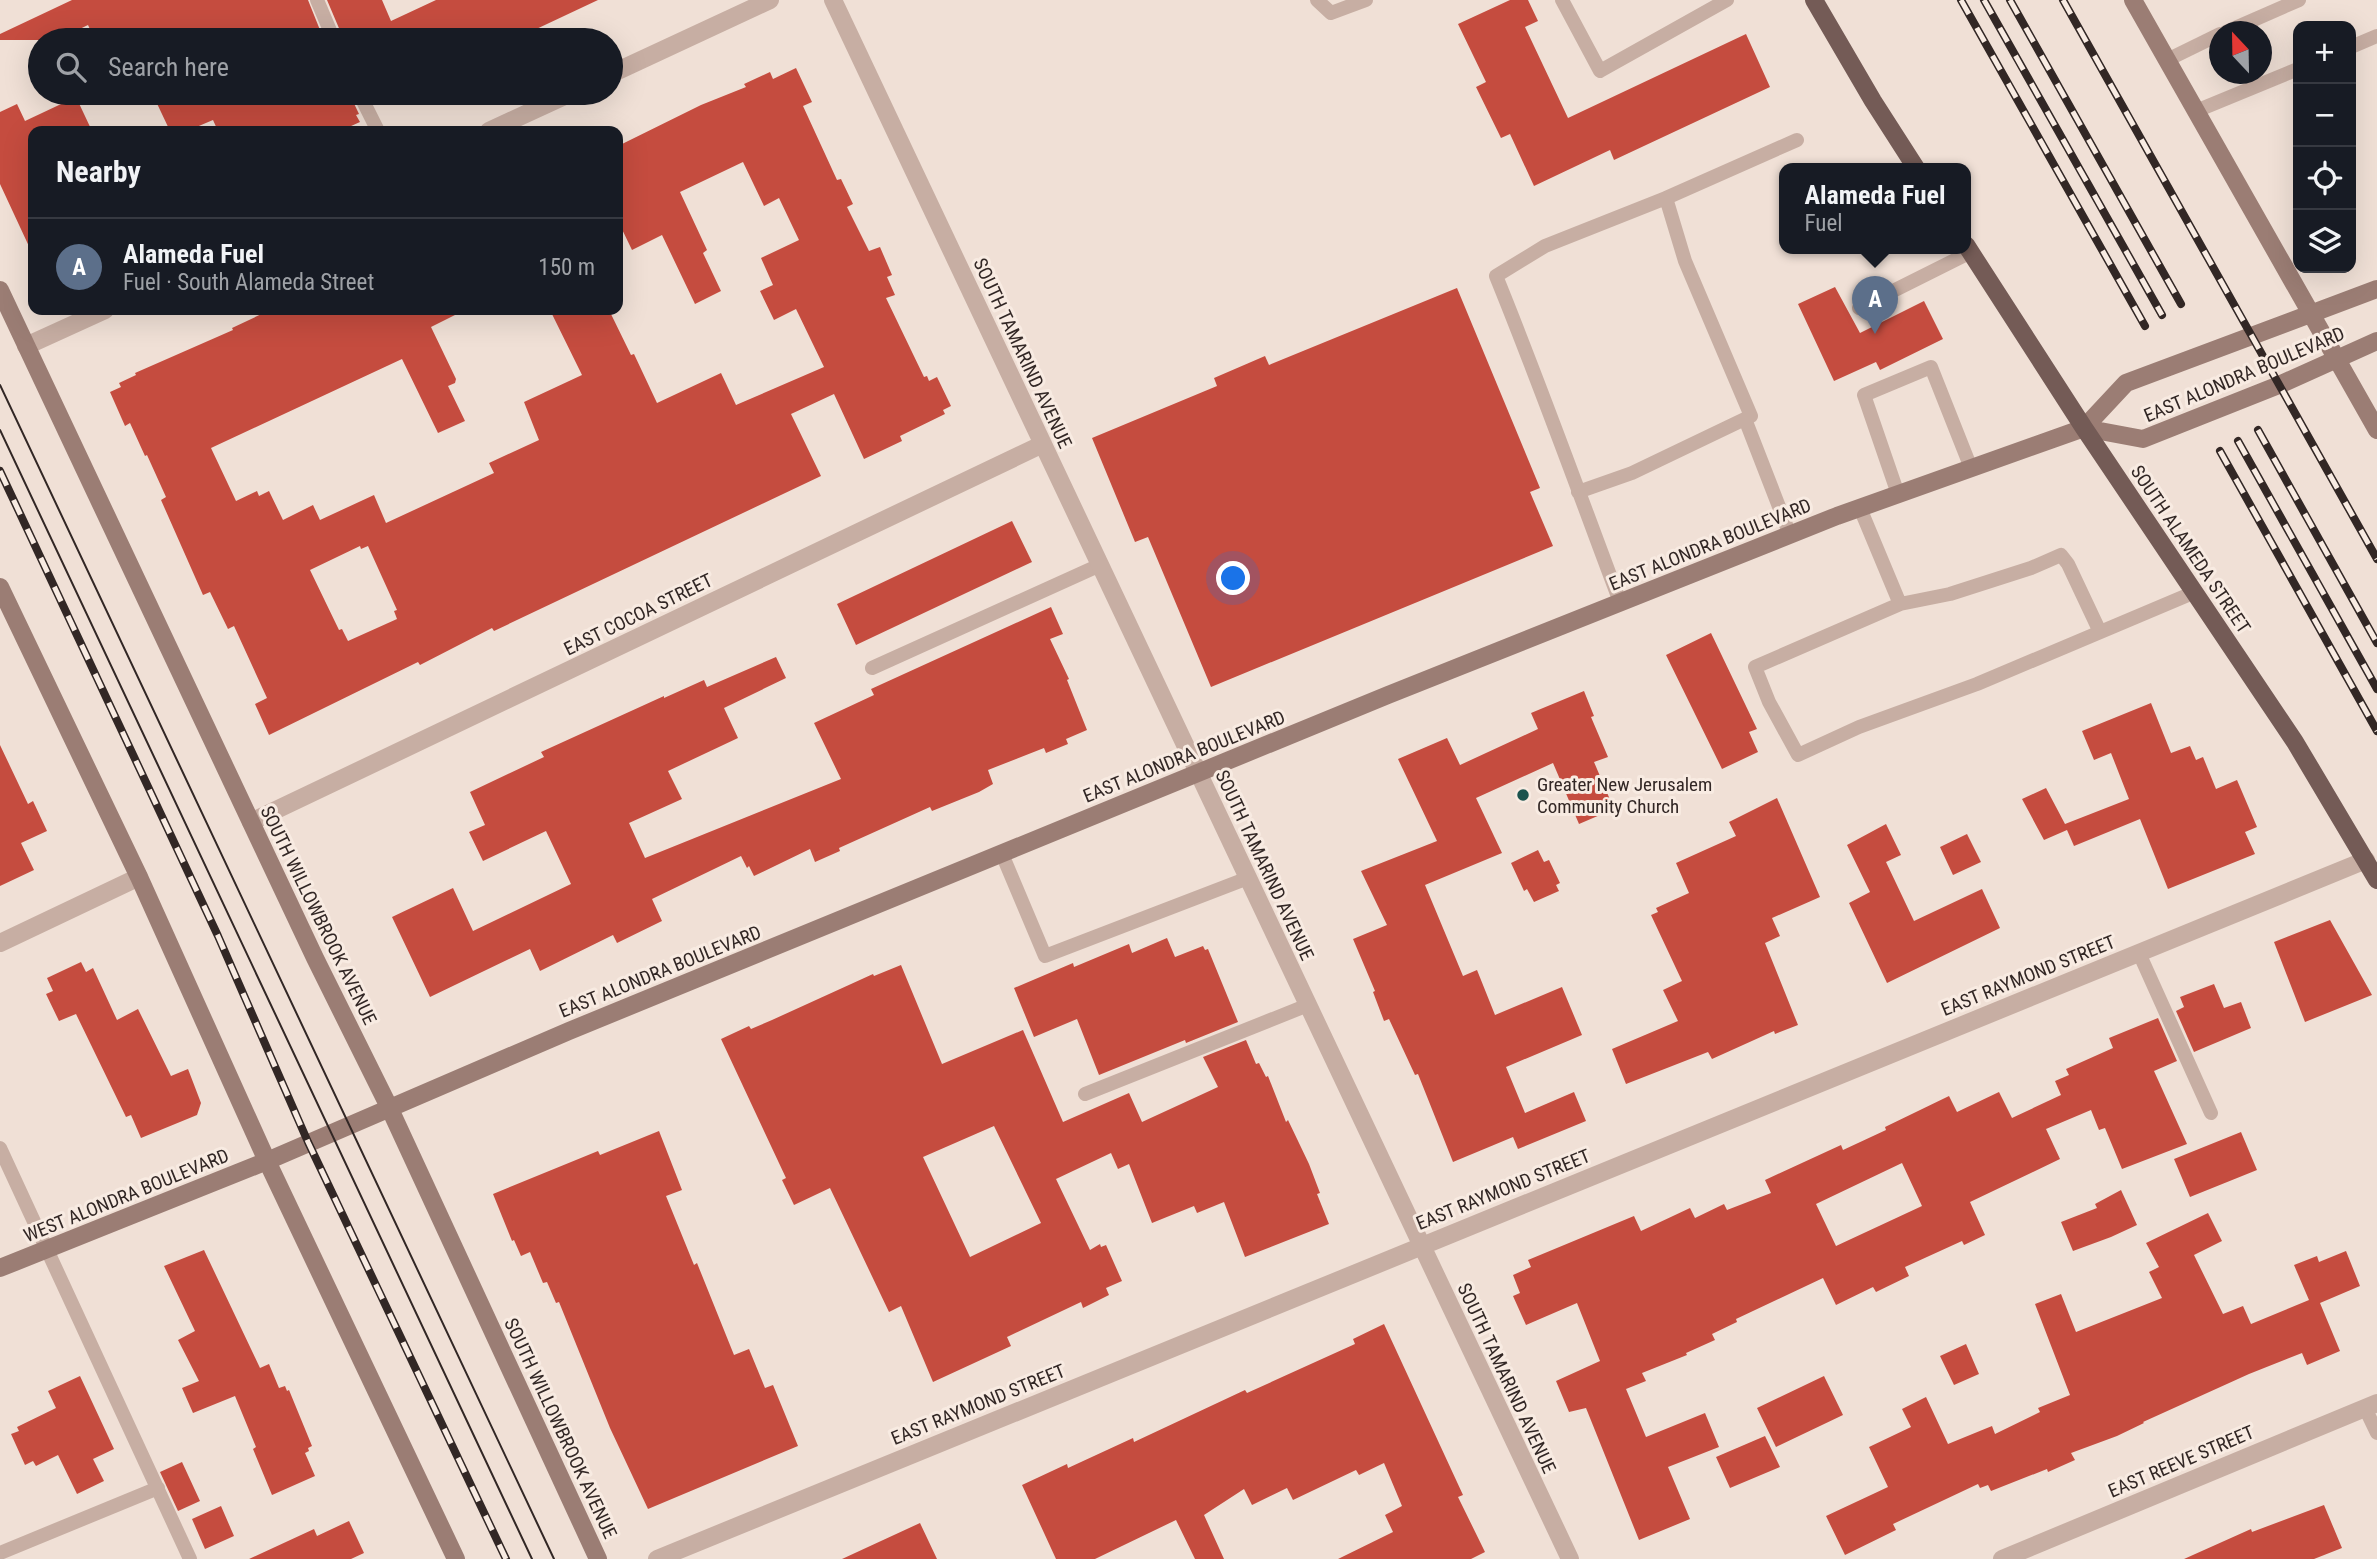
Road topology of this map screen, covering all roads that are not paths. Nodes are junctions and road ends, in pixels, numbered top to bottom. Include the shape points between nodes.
1 (317, 0) edge
2 (770, 0) edge
3 (833, 0) edge
4 (1317, 0) edge
5 (1366, 0) edge
6 (1562, 0) edge
7 (1727, 0) edge
8 (1814, 0) edge
9 (2133, 0) edge
10 (2299, 0) edge
11 (2251, 21) edge
12 (329, 28) edge
13 (2377, 36) edge
14 (2209, 39) edge
15 (2356, 45) edge
16 (2167, 60) junction
17 (623, 68) edge
18 (2293, 71) edge
19 (365, 105) edge
20 (545, 105) edge
21 (2196, 111) junction
22 (376, 126) edge
23 (500, 126) edge
24 (1797, 139) dead end
25 (1913, 163) edge
26 (1666, 198) junction
27 (1971, 253) edge
28 (1957, 254) edge
29 (2377, 289) edge
30 (0, 290) edge
31 (1859, 308) dead end
32 (94, 315) edge
33 (2312, 315) junction
34 (2377, 341) edge
35 (26, 346) junction
36 (2336, 358) junction
37 (1745, 419) junction
38 (2084, 428) junction
39 (2377, 430) edge
40 (1043, 444) junction
41 (1971, 468) junction
42 (1578, 492) junction
43 (1898, 494) junction
44 (1860, 508) junction
45 (1790, 535) junction
46 (1100, 565) junction
47 (0, 587) edge
48 (2194, 592) junction
49 (1620, 602) junction
50 (1900, 604) junction
51 (2099, 632) junction
52 (872, 668) dead end
53 (1198, 773) junction
54 (251, 822) junction
55 (1002, 854) junction
56 (2366, 860) junction
57 (139, 877) junction
58 (1248, 878) junction
59 (2377, 880) edge
60 (0, 943) edge
61 (2139, 953) junction
62 (1308, 1005) junction
63 (1085, 1094) dead end
64 (390, 1107) junction
65 (2211, 1113) dead end
66 (307, 1142) joint
67 (0, 1149) edge
68 (267, 1161) junction
69 (1421, 1245) junction
70 (48, 1248) junction
71 (0, 1268) edge
72 (2371, 1405) edge
73 (2377, 1433) edge
74 (158, 1488) junction
75 (0, 1553) edge
76 (190, 1559) edge
77 (456, 1559) edge
78 (598, 1559) edge
79 (657, 1559) edge
80 (1570, 1559) edge
81 (2002, 1559) edge

1 - 12 lane
2 - 17 street
3 - 40 street, SOUTH TAMARIND AVENUE
4 - 5 lane via 1331,13
6 - 7 lane via 1600,71
8 - 25 main road
9 - 16 street
10 - 11 lane
13 - 15 lane
14 - 16 lane
16 - 21 street
18 - 21 lane
19 - 22 lane
20 - 23 street
21 - 33 street
24 - 26 lane
26 - 37 lane via 1685,261 1751,416
26 - 42 lane via 1545,246 1496,276
27 - 38 main road, SOUTH ALAMEDA STREET
28 - 31 lane
29 - 33 street, EAST ALONDRA BOULEVARD
30 - 35 street, SOUTH WILLOWBROOK AVENUE
32 - 35 street
33 - 36 street
33 - 38 street, EAST ALONDRA BOULEVARD via 2126,383
34 - 36 street, EAST ALONDRA BOULEVARD
35 - 54 street, SOUTH WILLOWBROOK AVENUE
36 - 38 street, EAST ALONDRA BOULEVARD via 2143,439
36 - 39 street
37 - 42 lane via 1632,473
37 - 45 lane
38 - 41 street, EAST ALONDRA BOULEVARD
38 - 48 main road, SOUTH ALAMEDA STREET
40 - 46 street, SOUTH TAMARIND AVENUE
40 - 54 street, EAST COCOA STREET
41 - 43 street, EAST ALONDRA BOULEVARD
41 - 43 lane via 1931,367 1864,395
42 - 49 lane
43 - 44 street, EAST ALONDRA BOULEVARD
44 - 45 street, EAST ALONDRA BOULEVARD
44 - 50 lane
45 - 49 street, EAST ALONDRA BOULEVARD
46 - 52 lane
46 - 53 street, SOUTH TAMARIND AVENUE
47 - 57 street
48 - 51 lane
48 - 56 main road, SOUTH ALAMEDA STREET via 2295,742
49 - 53 street, EAST ALONDRA BOULEVARD
50 - 51 lane via 1950,594 2061,555
50 - 51 lane via 1755,667 1798,755
53 - 55 street, EAST ALONDRA BOULEVARD
53 - 58 street, SOUTH TAMARIND AVENUE
54 - 64 street, SOUTH WILLOWBROOK AVENUE
55 - 58 lane via 1045,956
55 - 64 street, EAST ALONDRA BOULEVARD
56 - 59 main road, SOUTH ALAMEDA STREET
56 - 61 street, EAST RAYMOND STREET
57 - 60 street
57 - 68 street
58 - 62 street, SOUTH TAMARIND AVENUE
61 - 65 lane
61 - 69 street, EAST RAYMOND STREET
62 - 63 lane
62 - 69 street, SOUTH TAMARIND AVENUE
64 - 66 street, EAST ALONDRA BOULEVARD
64 - 78 street, SOUTH WILLOWBROOK AVENUE
66 - 68 street, WEST ALONDRA BOULEVARD
67 - 70 lane
68 - 70 street, WEST ALONDRA BOULEVARD
68 - 77 street
69 - 79 street, EAST RAYMOND STREET
69 - 80 street, SOUTH TAMARIND AVENUE
70 - 71 street, WEST ALONDRA BOULEVARD
70 - 74 lane
72 - 73 lane
72 - 81 street, EAST REEVE STREET
74 - 75 lane
74 - 76 lane

